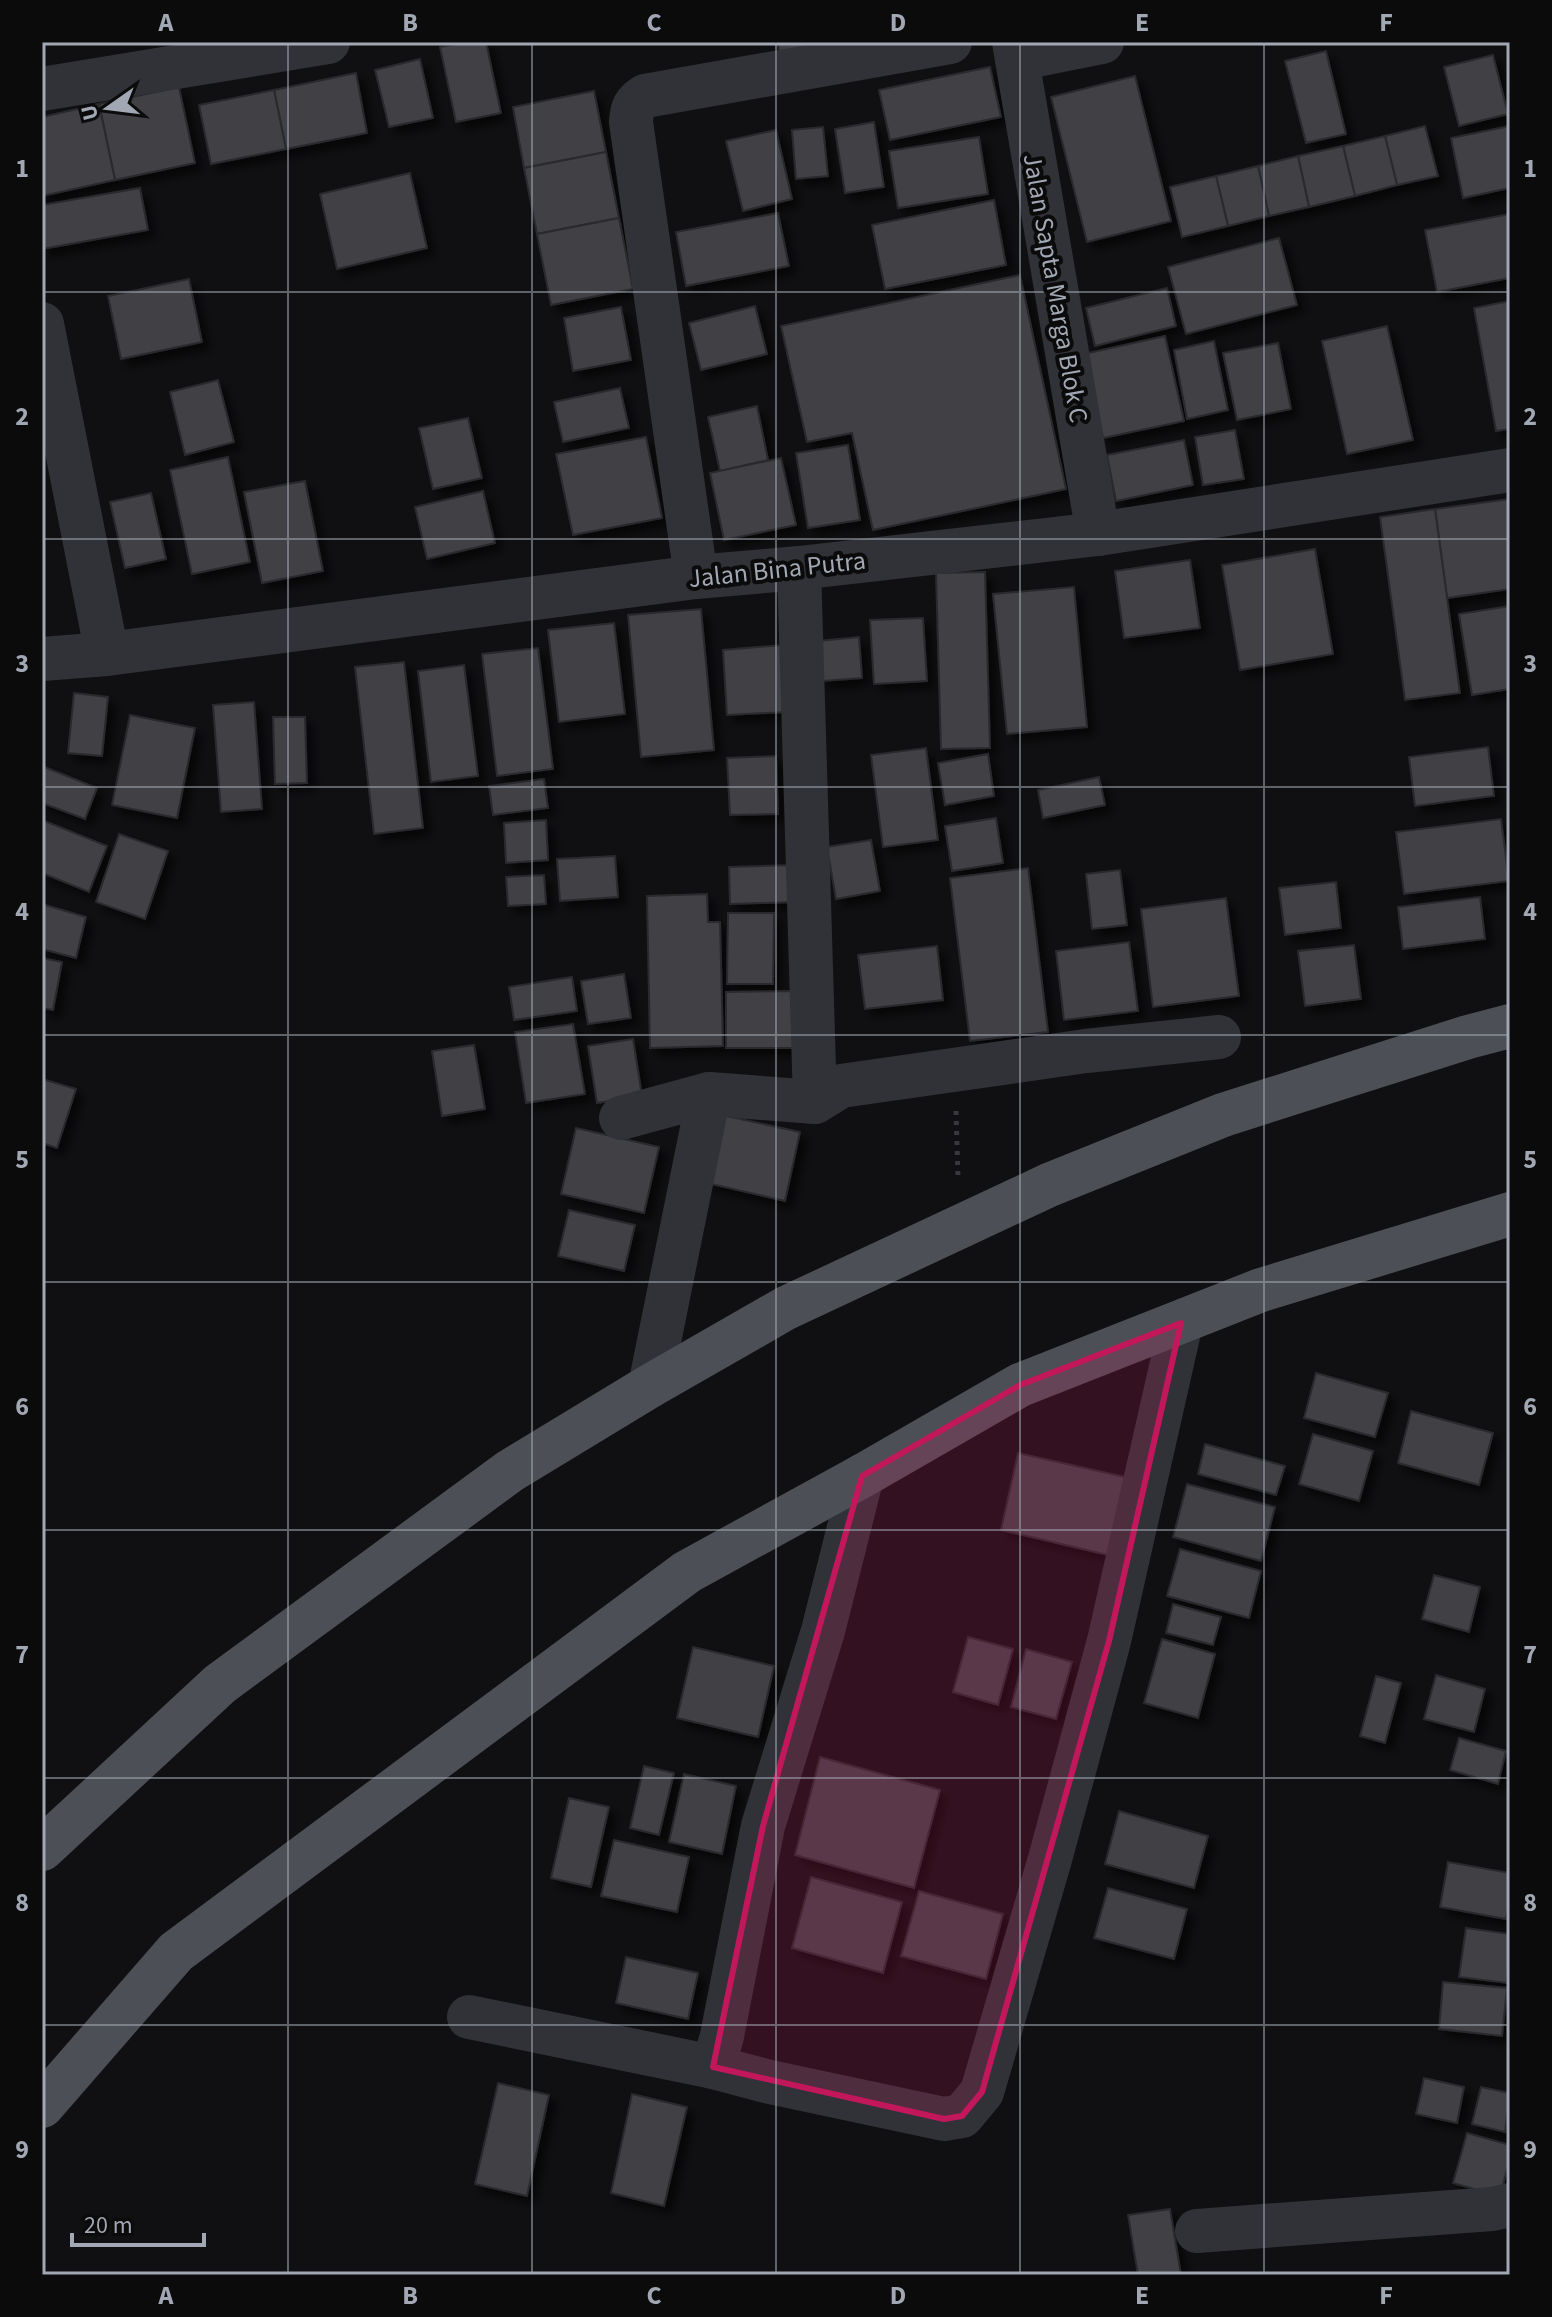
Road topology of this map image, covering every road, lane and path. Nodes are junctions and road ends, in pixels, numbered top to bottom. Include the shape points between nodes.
1 (328, 42) edge
2 (950, 42) edge
3 (1102, 42) edge
4 (1016, 51) edge
5 (42, 89) edge
6 (42, 324) edge
7 (1510, 470) edge
8 (1098, 534) junction
9 (799, 568) junction
10 (696, 577) junction
11 (107, 654) junction
12 (42, 659) edge
13 (1510, 1026) edge
14 (1219, 1037) dead end
15 (955, 1070) junction
16 (709, 1094) junction
17 (815, 1102) junction
18 (621, 1118) dead end
19 (1510, 1214) edge
20 (960, 1225) junction
21 (1181, 1323) junction
22 (650, 1386) junction
23 (862, 1476) junction
24 (42, 1849) edge
25 (469, 2017) dead end
26 (713, 2067) junction
27 (42, 2106) edge
28 (1510, 2205) edge
29 (1197, 2231) dead end

1 - 5 street
2 - 10 street via 645,96 632,109
3 - 4 street
4 - 8 street, Jalan Sapta Marga Blok C
6 - 11 street
7 - 8 street, Jalan Bina Putra
8 - 9 street, Jalan Bina Putra
9 - 10 street, Jalan Bina Putra
9 - 17 street
10 - 11 street, Jalan Bina Putra
11 - 12 street, Jalan Bina Putra
13 - 20 main road via 1223,1115
14 - 15 street
15 - 17 street via 841,1086
15 - 20 path
16 - 17 street
16 - 18 street
16 - 22 street
19 - 21 main road via 1261,1290
20 - 22 main road via 786,1308
21 - 23 main road via 1020,1385
21 - 26 street via 1109,1641 982,2092 962,2116 944,2119
22 - 24 main road via 510,1471 220,1684
23 - 26 street via 823,1631 763,1826
23 - 27 main road via 687,1572 176,1952
25 - 26 street
28 - 29 street

